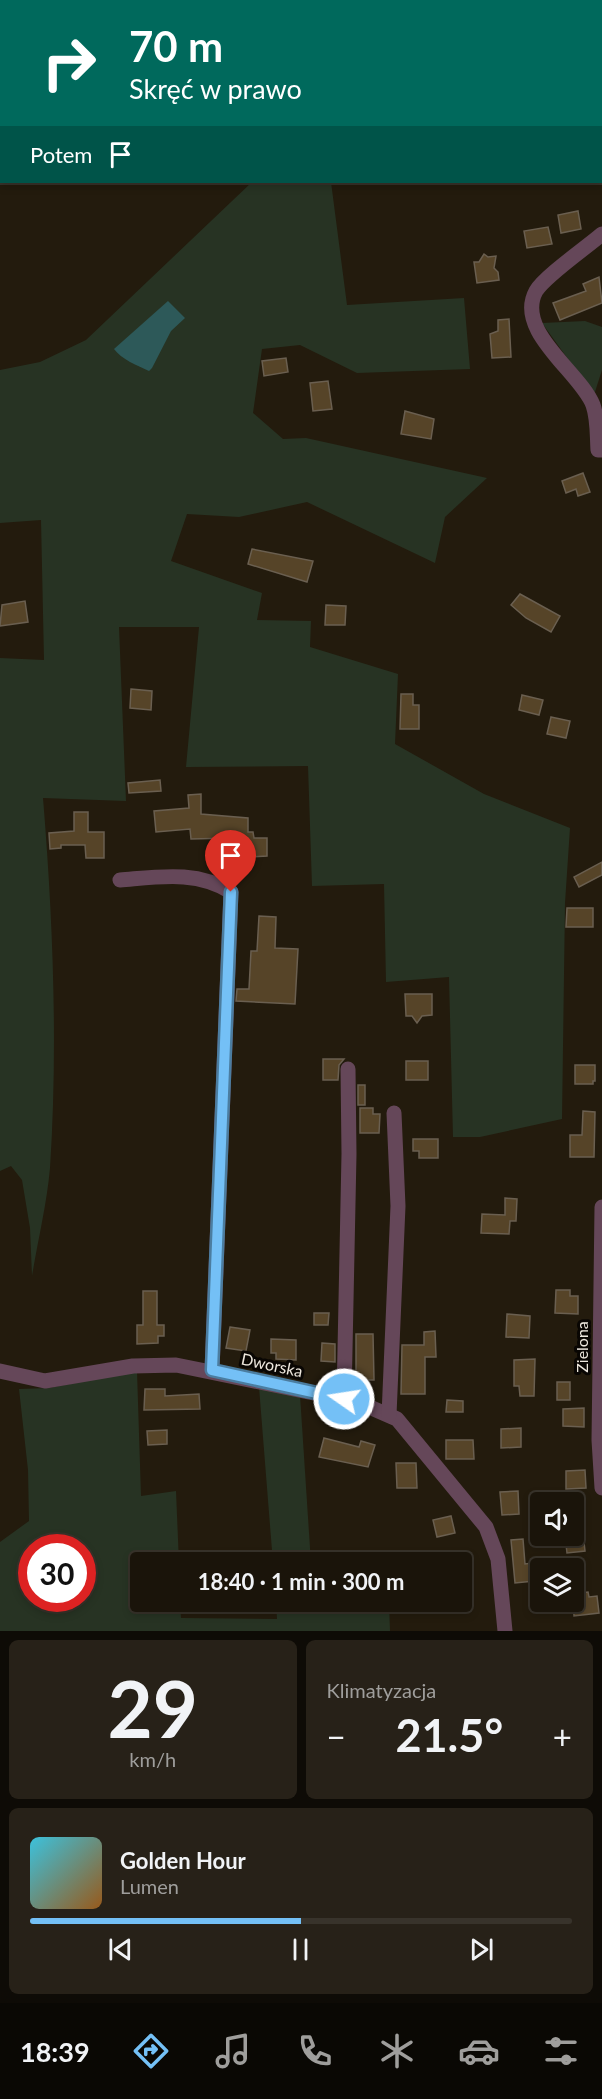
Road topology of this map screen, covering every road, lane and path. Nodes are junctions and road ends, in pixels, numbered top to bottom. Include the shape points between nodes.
1 (602, 234) edge
2 (600, 450) edge
3 (120, 880) dead end
4 (348, 1068) dead end
5 (394, 1113) dead end
6 (602, 1207) edge
7 (212, 1370) junction
8 (0, 1371) edge
9 (344, 1399) junction
10 (389, 1415) junction
11 (602, 1488) edge
12 (505, 1631) edge

1 - 2 street via 537,290 532,309 534,321 549,347 592,404
3 - 7 street via 177,876 215,882 231,892
4 - 9 street
5 - 10 street via 398,1206
6 - 11 street, Zielona
7 - 8 street, Dworska via 176,1365 133,1366 45,1381
7 - 9 street, Dworska
9 - 10 street, Dworska
10 - 12 street, Dworska via 397,1419 486,1527 498,1559

